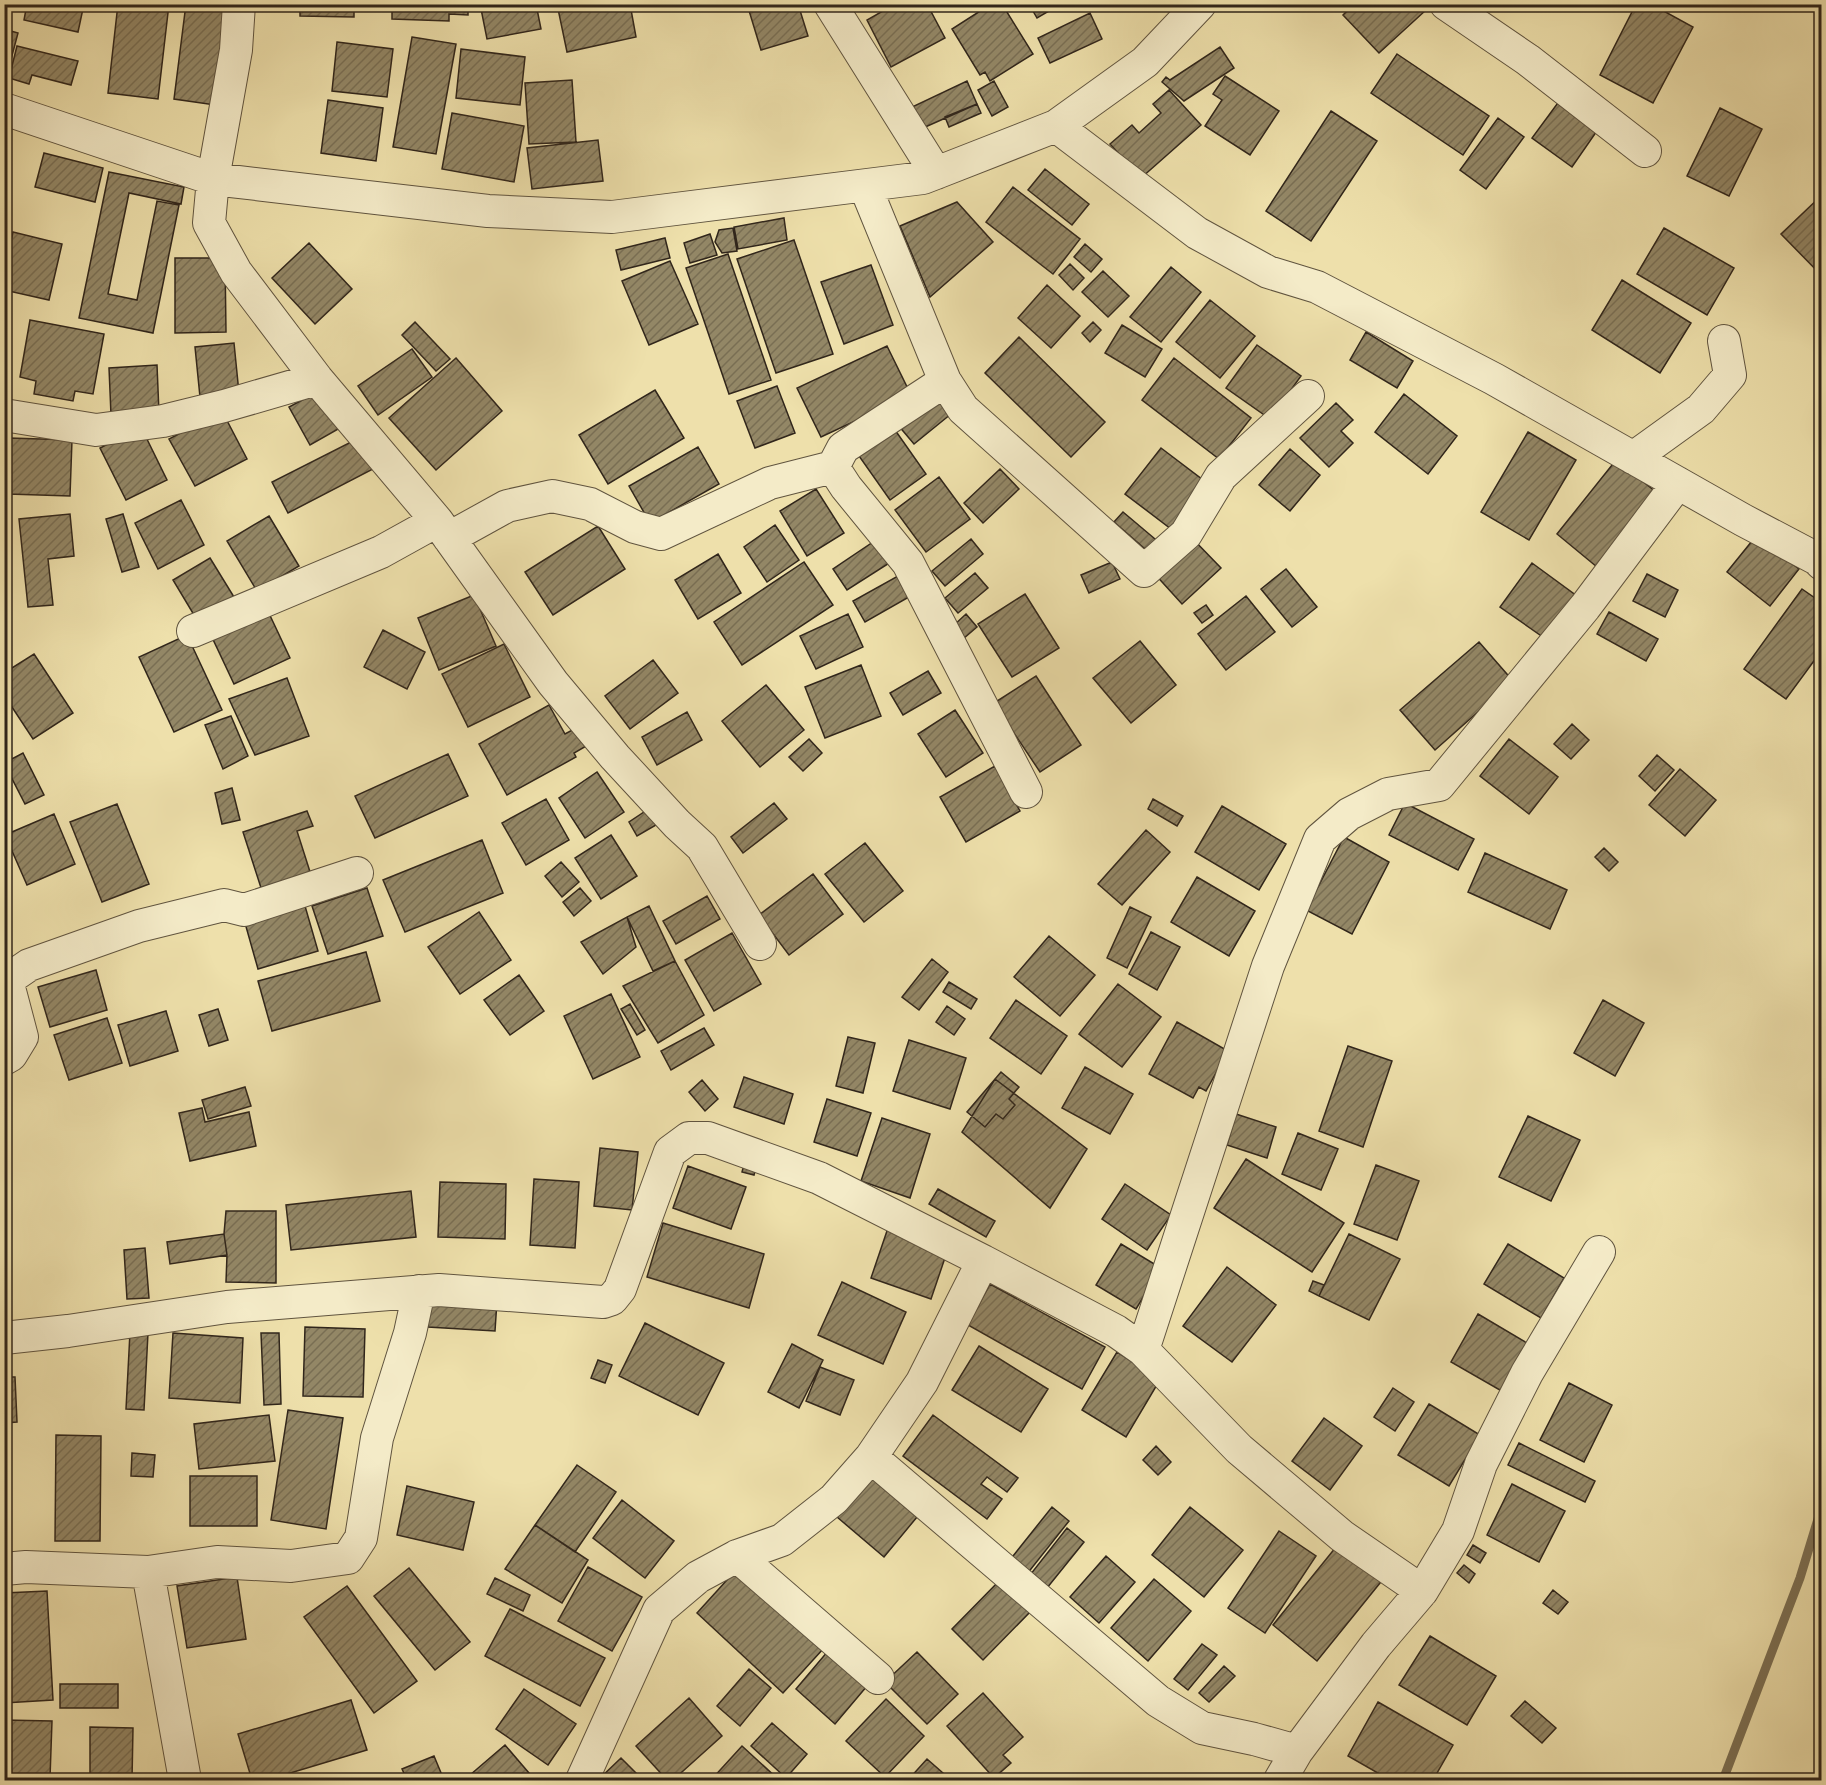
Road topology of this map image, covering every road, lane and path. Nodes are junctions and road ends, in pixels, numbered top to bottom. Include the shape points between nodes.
1 (239, 4) edge
2 (830, 4) edge
3 (1200, 4) edge
4 (1446, 4) edge
5 (4, 109) edge
6 (1056, 126) junction
7 (1645, 151) dead end
8 (936, 173) junction
9 (213, 179) junction
10 (865, 186) junction
11 (1724, 341) dead end
12 (317, 379) junction
13 (945, 381) junction
14 (1308, 396) dead end
15 (4, 415) edge
16 (1633, 458) junction
17 (833, 467) junction
18 (1678, 483) junction
19 (443, 530) junction
20 (1821, 564) edge
21 (193, 631) dead end
22 (1026, 792) dead end
23 (357, 873) dead end
24 (760, 944) dead end
25 (6, 979) edge
26 (4, 1059) edge
27 (1599, 1252) dead end
28 (983, 1261) junction
29 (419, 1291) junction
30 (4, 1338) edge
31 (1143, 1350) junction
32 (871, 1457) junction
33 (737, 1556) junction
34 (4, 1569) edge
35 (148, 1572) junction
36 (1422, 1591) junction
37 (878, 1678) dead end
38 (1297, 1751) junction
39 (185, 1780) edge
40 (582, 1780) edge
41 (1280, 1780) edge

1 - 9 street via 236,50
2 - 8 street
3 - 6 street via 1145,62
4 - 7 street via 1528,60
5 - 9 street
6 - 8 street
6 - 16 street via 1197,233 1268,272 1317,287 1494,379
8 - 10 street
9 - 10 street via 488,211 612,218
9 - 12 street via 209,223 236,272
10 - 13 street
11 - 16 street via 1730,375 1701,409
12 - 15 street via 163,421 96,430
12 - 19 street
13 - 14 street via 963,409 1144,571 1186,534 1221,476
13 - 17 street via 843,448
16 - 18 street
17 - 19 street via 770,483 661,534 635,527 590,504 552,496 507,506
17 - 22 street via 908,563
18 - 20 street
18 - 31 street via 1585,607 1439,785 1388,794 1350,814 1320,838 1268,966
19 - 21 street
19 - 24 street via 553,683 615,757 702,847
23 - 25 street via 244,910 224,905 139,926 29,965
25 - 26 street via 22,1037
27 - 36 street via 1527,1373 1481,1464 1458,1532
28 - 29 street via 819,1178 708,1138 689,1138 670,1152 620,1289 612,1299 603,1302
28 - 31 street
28 - 32 street via 922,1382
29 - 30 street via 227,1307
29 - 35 street via 377,1438 361,1538 348,1558 291,1566 217,1562
31 - 36 street via 1239,1449 1342,1536
32 - 33 street via 834,1499 782,1540
32 - 38 street via 1158,1701 1202,1728
33 - 37 street
33 - 40 street via 698,1577 659,1611
34 - 35 street
35 - 39 street
36 - 38 street via 1376,1645
38 - 41 street

